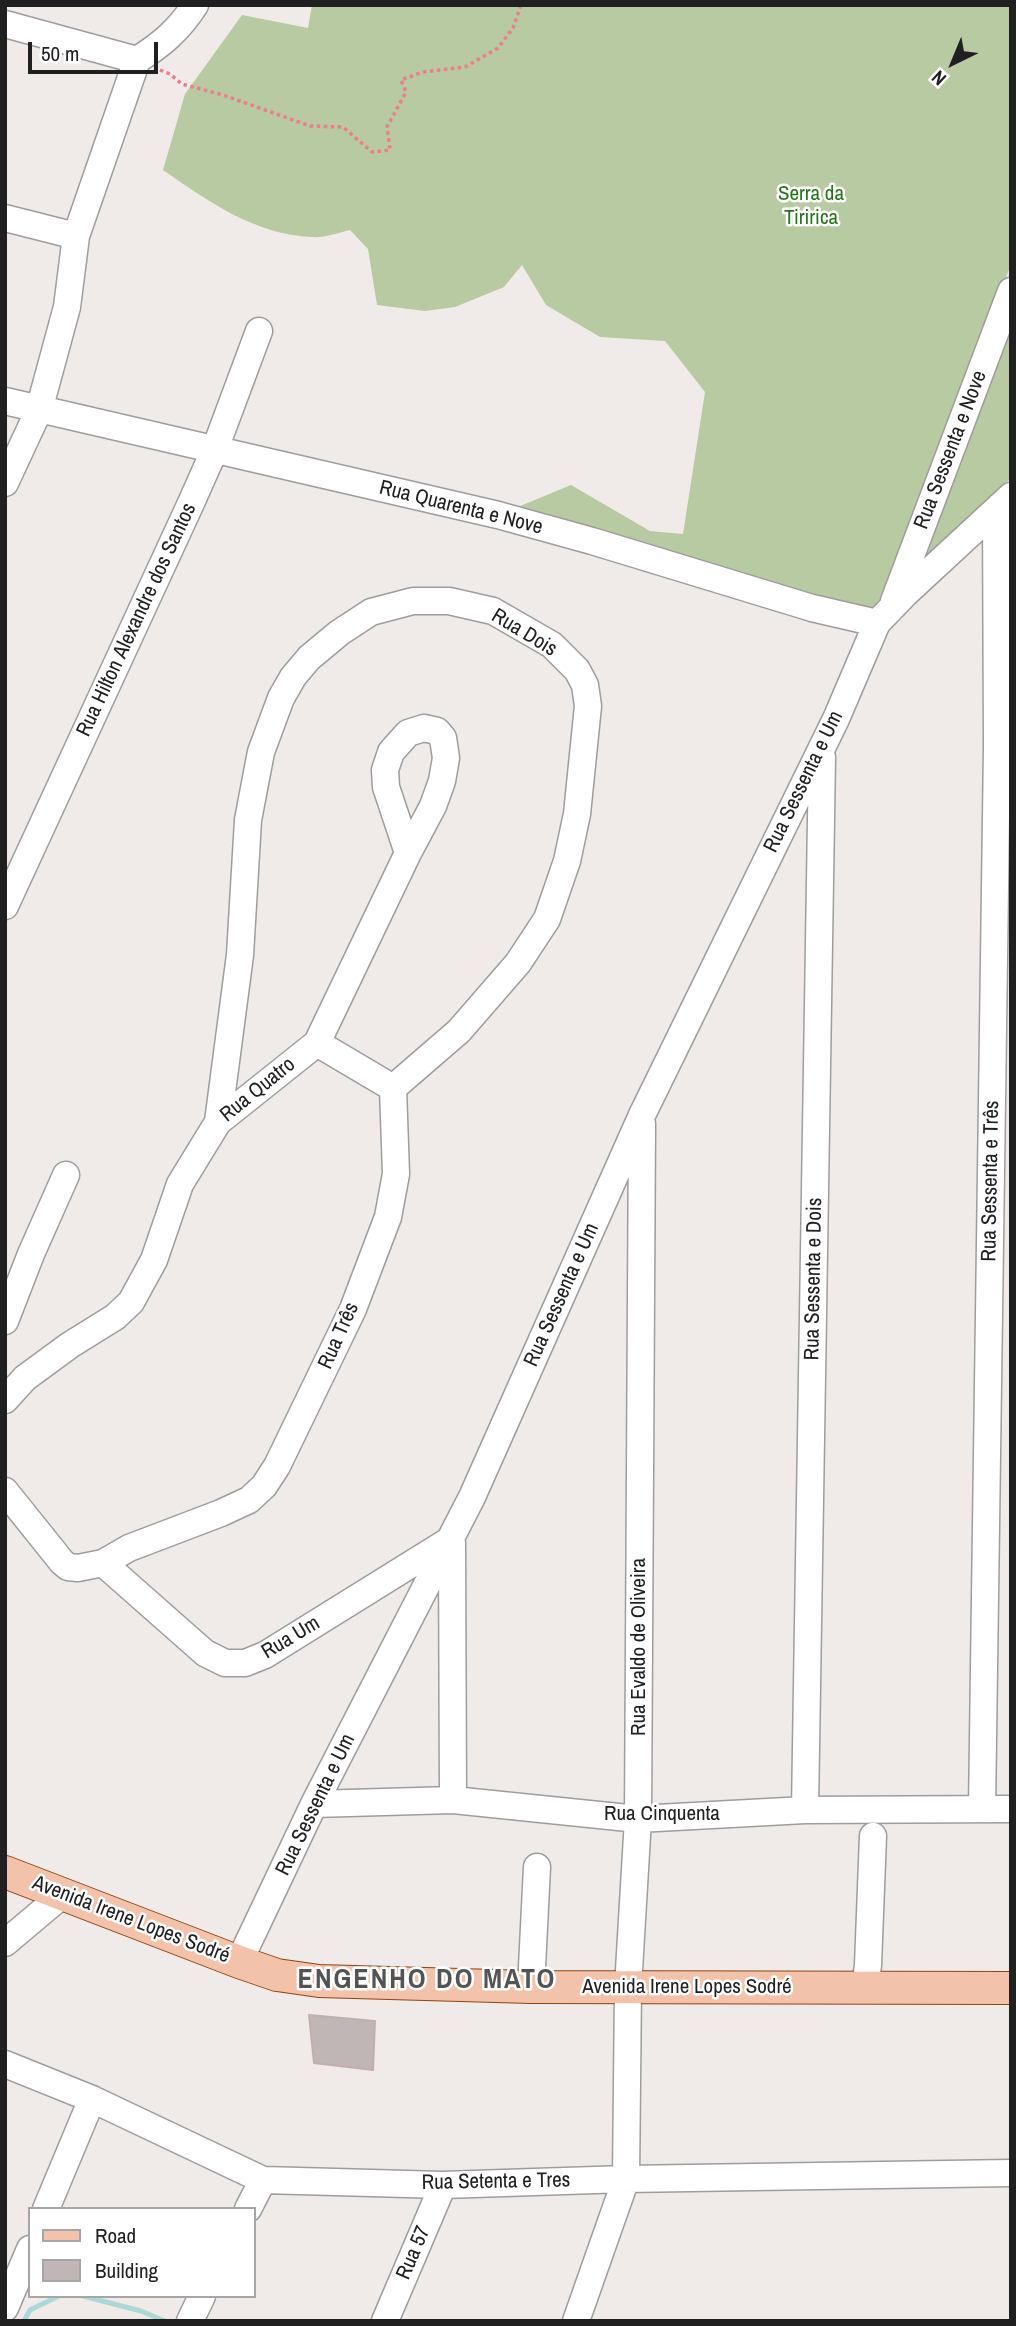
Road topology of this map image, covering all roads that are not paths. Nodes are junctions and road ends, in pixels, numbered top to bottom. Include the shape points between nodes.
1 (195, 5) edge
2 (5, 24) edge
3 (136, 60) junction
4 (5, 218) edge
5 (76, 236) junction
6 (1011, 291) edge
7 (259, 331) dead end
8 (5, 401) edge
9 (40, 410) junction
10 (215, 449) junction
11 (5, 483) edge
12 (1004, 504) edge
13 (884, 616) junction
14 (1004, 746) edge
15 (822, 748) junction
16 (408, 853) dead end
17 (5, 906) edge
18 (317, 1043) junction
19 (393, 1088) junction
20 (642, 1115) junction
21 (218, 1122) junction
22 (66, 1175) dead end
23 (5, 1321) edge
24 (5, 1400) edge
25 (5, 1491) edge
26 (452, 1539) junction
27 (103, 1563) junction
28 (453, 1800) junction
29 (314, 1804) junction
30 (982, 1809) junction
31 (1011, 1809) edge
32 (805, 1810) junction
33 (638, 1819) junction
34 (873, 1836) dead end
35 (537, 1867) dead end
36 (5, 1872) edge
37 (62, 1895) junction
38 (5, 1942) edge
39 (239, 1962) junction
40 (531, 1987) junction
41 (628, 1987) junction
42 (865, 1988) junction
43 (1011, 1988) edge
44 (5, 2064) edge
45 (92, 2099) junction
46 (1011, 2173) edge
47 (626, 2179) junction
48 (263, 2180) junction
49 (443, 2185) junction
50 (47, 2207) edge
51 (249, 2207) edge
52 (28, 2254) edge
53 (5, 2308) edge
54 (385, 2321) edge
55 (576, 2321) edge

1 - 3 street via 163,44
2 - 3 street
3 - 5 street
4 - 5 street
5 - 9 street via 67,307
6 - 13 street, Rua Sessenta e Nove
7 - 10 street, Rua Hilton Alexandre dos Santos
8 - 9 street, Rua Quarenta e Nove
9 - 10 street, Rua Quarenta e Nove
9 - 11 street
10 - 13 street, Rua Quarenta e Nove via 498,515 812,608
10 - 17 street, Rua Hilton Alexandre dos Santos
12 - 13 street
12 - 14 street, Rua Sessenta e Três
13 - 15 street, Rua Sessenta e Um
14 - 30 street, Rua Sessenta e Três
15 - 20 street, Rua Sessenta e Um
15 - 32 street, Rua Sessenta e Dois
16 - 18 street, Rua Quatro
18 - 19 street
18 - 21 street, Rua Quatro
19 - 21 street, Rua Dois via 458,1031 518,963 547,919 577,814 588,706 577,670 552,645 493,611 449,601 413,601 371,612 309,658 281,698 261,752 248,820 240,955
19 - 27 street, Rua Três via 396,1174 388,1217 353,1309 277,1466 249,1500
20 - 26 street, Rua Sessenta e Um
20 - 33 street, Rua Evaldo de Oliveira
21 - 24 street, Rua Quatro via 180,1184 154,1260 131,1301 115,1317 25,1378
22 - 23 street
25 - 27 street via 68,1567
26 - 27 street, Rua Um via 265,1656 245,1663 225,1663 205,1653
26 - 28 street
26 - 29 street, Rua Sessenta e Um
28 - 29 street, Rua Cinquenta
28 - 33 street, Rua Cinquenta
29 - 39 street, Rua Sessenta e Um
30 - 31 street, Rua Cinquenta
30 - 32 street, Rua Cinquenta
32 - 33 street, Rua Cinquenta
33 - 41 street, Rua Evaldo de Oliveira
34 - 42 street
35 - 40 street
36 - 37 main road, Avenida Irene Lopes Sodré
37 - 38 street
37 - 39 main road, Avenida Irene Lopes Sodré
39 - 40 main road, Avenida Irene Lopes Sodré via 277,1975 319,1981
40 - 41 main road, Avenida Irene Lopes Sodré
41 - 42 main road, Avenida Irene Lopes Sodré
41 - 47 street, Rua Evaldo de Oliveira
42 - 43 main road, Avenida Irene Lopes Sodré
44 - 45 street, Rua Setenta e Tres
45 - 48 street, Rua Setenta e Tres
45 - 50 street
46 - 47 street, Rua Setenta e Tres
47 - 49 street, Rua Setenta e Tres
47 - 55 street, Rua Evaldo de Oliveira
48 - 49 street, Rua Setenta e Tres
48 - 51 street
49 - 54 street, Rua 57
52 - 53 street

